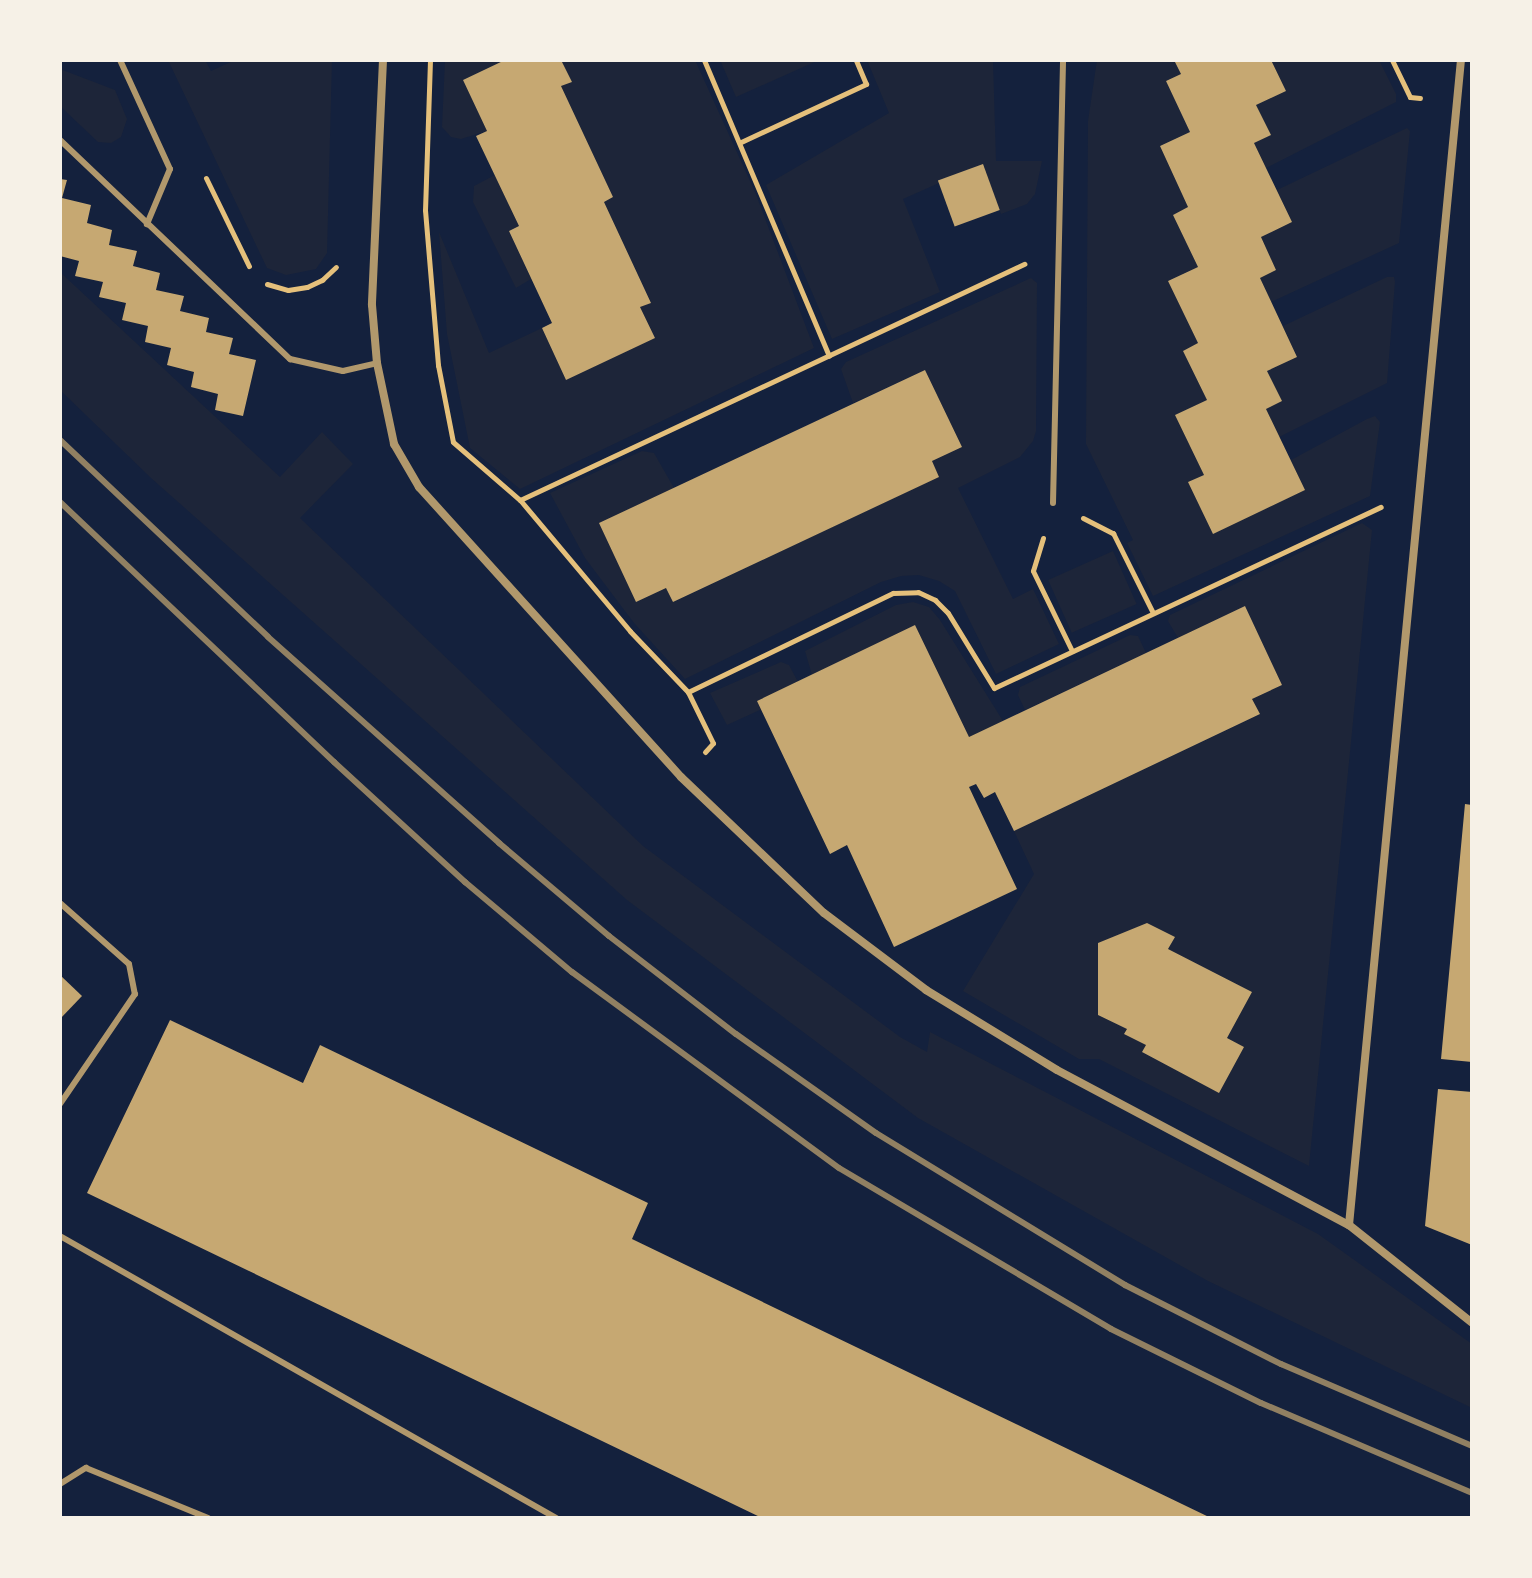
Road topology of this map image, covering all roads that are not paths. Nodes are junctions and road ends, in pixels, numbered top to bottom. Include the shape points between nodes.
1 (120, 60) edge
2 (383, 60) edge
3 (1063, 60) edge
4 (1461, 60) edge
5 (60, 140) edge
6 (147, 224) junction
7 (377, 363) junction
8 (1053, 503) road end
9 (60, 903) edge
10 (60, 1104) edge
11 (1349, 1225) junction
12 (60, 1236) edge
13 (1472, 1323) edge
14 (60, 1484) edge
15 (559, 1517) edge
16 (208, 1518) edge

1 - 6 lane via 170,169
2 - 7 street via 372,305
3 - 8 lane
4 - 11 street
5 - 6 lane
6 - 7 lane via 290,359 343,371
7 - 11 street via 394,444 419,487 681,777 824,913 926,990 1057,1070
9 - 10 lane via 129,964 135,994
11 - 13 street
12 - 15 lane
14 - 16 lane via 86,1468

